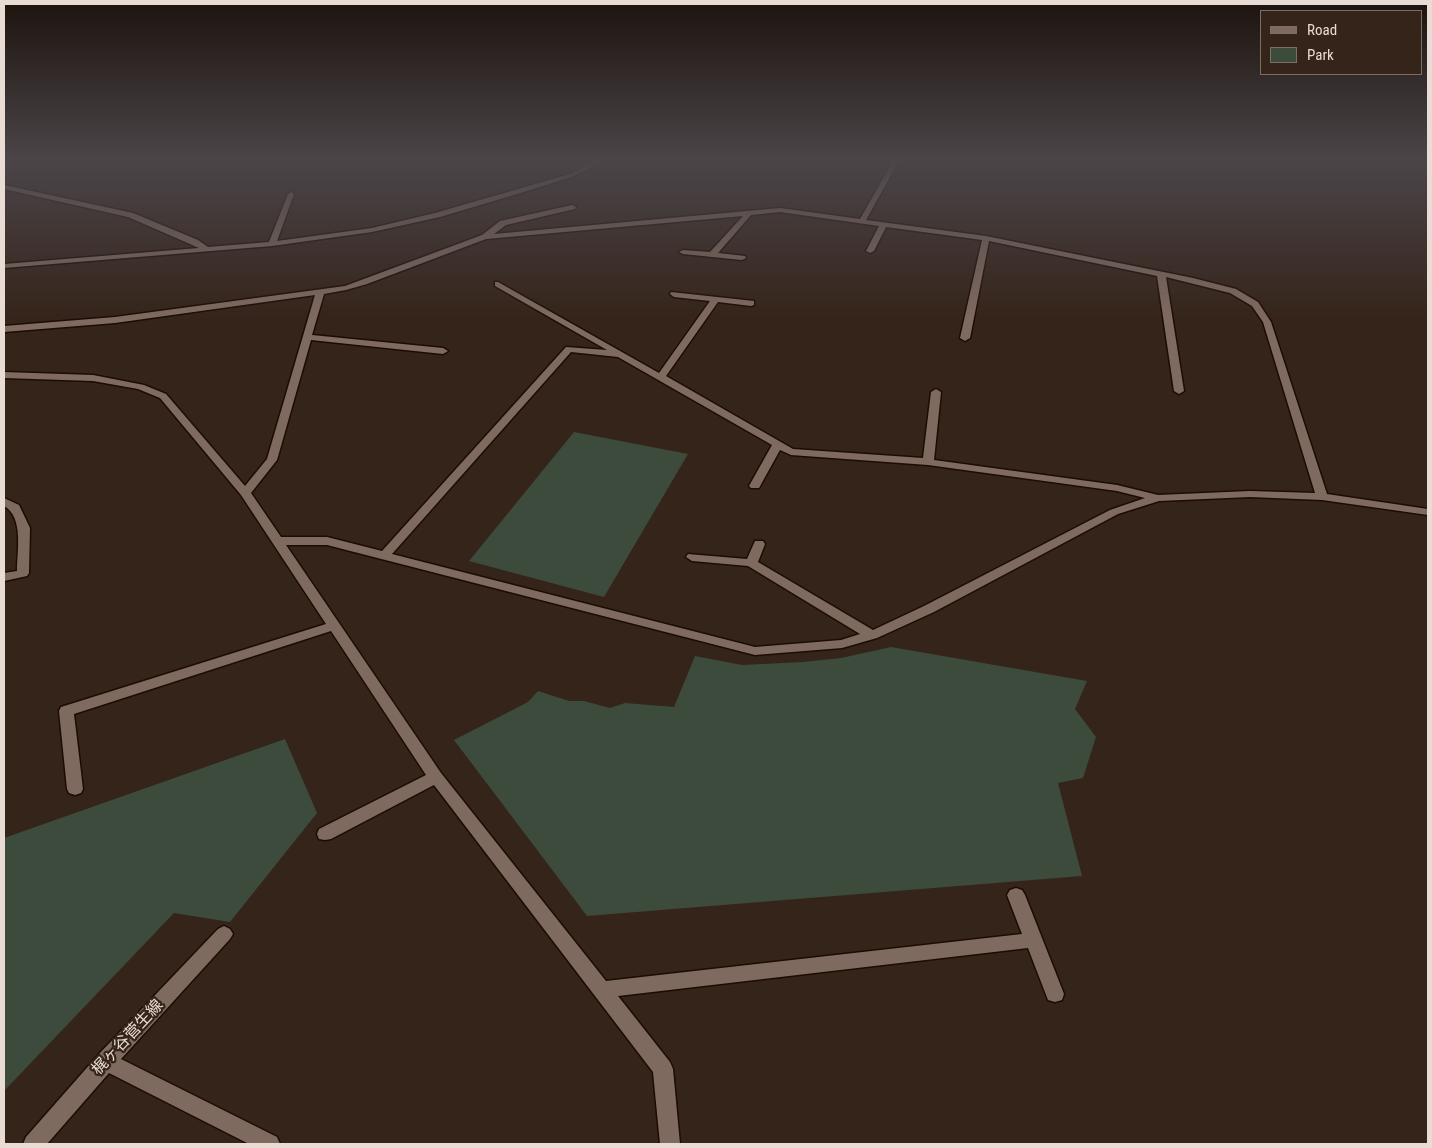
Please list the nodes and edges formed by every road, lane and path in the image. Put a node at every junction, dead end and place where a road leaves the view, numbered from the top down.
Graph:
1 (748, 214) edge
2 (128, 215) edge
3 (283, 215) edge
4 (439, 215) edge
5 (539, 215) edge
6 (741, 215) edge
7 (814, 215) edge
8 (866, 215) edge
9 (862, 221) junction
10 (884, 224) junction
11 (485, 237) junction
12 (986, 238) junction
13 (272, 244) junction
14 (206, 249) junction
15 (870, 251) dead end
16 (684, 252) dead end
17 (712, 255) junction
18 (742, 258) dead end
19 (4, 266) edge
20 (1161, 274) junction
21 (498, 284) dead end
22 (320, 292) junction
23 (674, 294) dead end
24 (716, 299) junction
25 (751, 303) dead end
26 (4, 329) edge
27 (307, 337) junction
28 (965, 338) dead end
29 (443, 351) dead end
30 (622, 355) junction
31 (4, 375) edge
32 (661, 377) junction
33 (1179, 391) dead end
34 (936, 392) dead end
35 (777, 445) junction
36 (928, 462) junction
37 (755, 486) dead end
38 (245, 493) junction
39 (1322, 497) junction
40 (1158, 498) junction
41 (4, 501) edge
42 (1428, 512) edge
43 (277, 541) junction
44 (759, 544) dead end
45 (384, 556) junction
46 (692, 557) dead end
47 (751, 563) junction
48 (4, 577) edge
49 (333, 626) junction
50 (872, 635) junction
51 (436, 778) junction
52 (75, 789) dead end
53 (325, 834) dead end
54 (1016, 896) dead end
55 (224, 934) dead end
56 (1034, 940) junction
57 (600, 990) junction
58 (1055, 994) dead end
59 (106, 1061) junction
60 (33, 1144) edge
61 (270, 1144) edge
62 (670, 1144) edge

1 - 17 street
2 - 14 street
3 - 13 street
4 - 13 street
5 - 11 street
6 - 11 street
7 - 9 street
8 - 9 street
9 - 10 street
10 - 12 street
10 - 15 street
11 - 22 street
12 - 20 street
12 - 28 street
13 - 14 street
14 - 19 street
16 - 17 street
17 - 18 street
20 - 33 street
20 - 39 street
21 - 30 street
22 - 26 street
22 - 27 street
23 - 24 street
24 - 25 street
24 - 32 street
27 - 29 street
27 - 38 street
30 - 32 street
30 - 45 street
31 - 38 street
32 - 35 street
34 - 36 street
35 - 36 street
35 - 37 street
36 - 40 street
38 - 43 street
39 - 40 street
39 - 42 street
40 - 50 street
41 - 48 street
43 - 45 street
43 - 49 street
44 - 47 street
45 - 50 street
46 - 47 street
47 - 50 street
49 - 51 street
49 - 52 street
51 - 53 street
51 - 57 street
54 - 56 street
55 - 59 street, 梶ヶ谷菅生線
56 - 57 street
56 - 58 street
57 - 62 street
59 - 60 street, 梶ヶ谷菅生線
59 - 61 street

